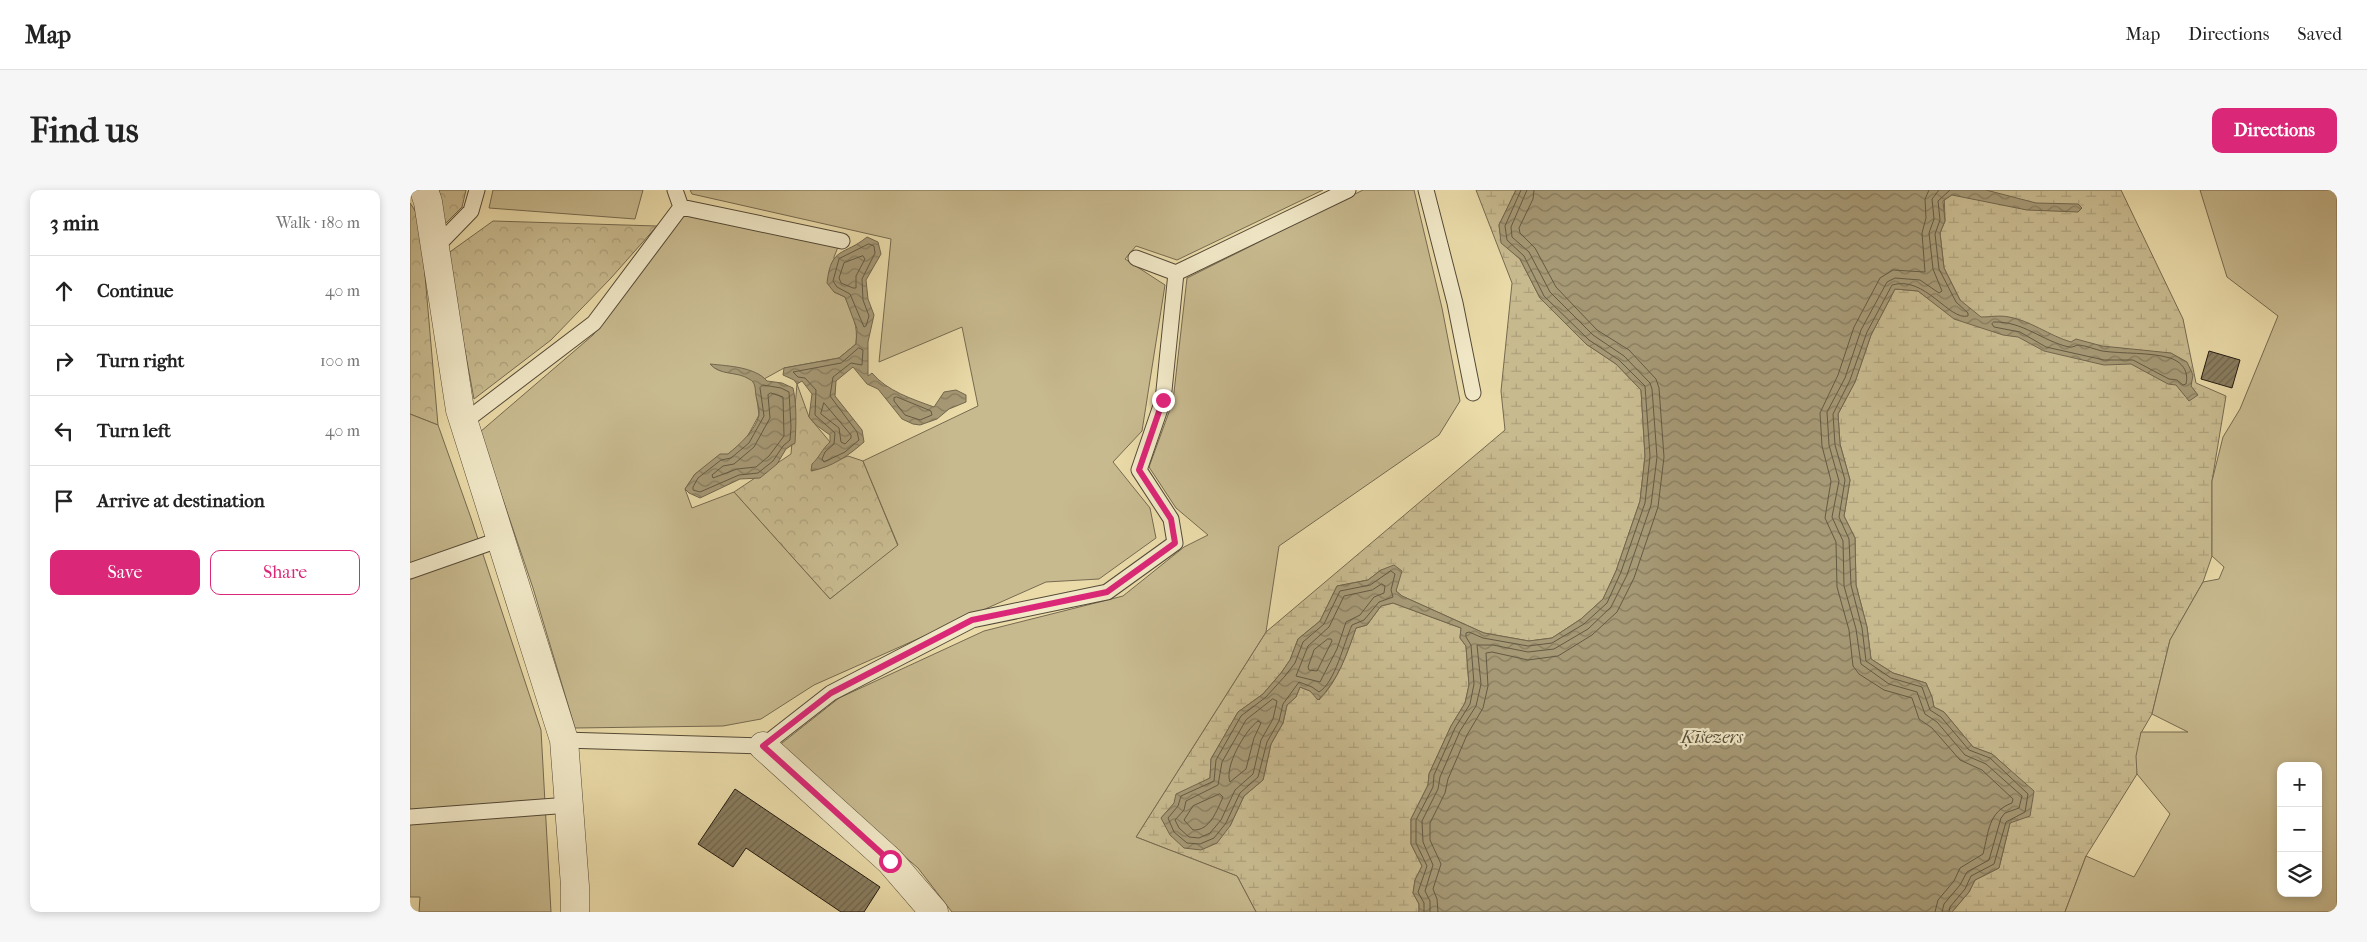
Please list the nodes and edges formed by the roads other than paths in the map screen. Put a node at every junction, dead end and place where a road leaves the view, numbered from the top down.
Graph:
1 (424, 190) edge
2 (477, 190) edge
3 (675, 190) edge
4 (1348, 190) edge
5 (1426, 190) edge
6 (681, 207) junction
7 (842, 241) dead end
8 (435, 248) junction
9 (1136, 258) dead end
10 (1176, 273) junction
11 (1473, 393) dead end
12 (464, 422) junction
13 (501, 539) junction
14 (410, 571) edge
15 (564, 740) junction
16 (763, 746) junction
17 (569, 805) junction
18 (410, 817) edge
19 (575, 912) edge
20 (934, 912) edge

1 - 8 street
2 - 8 lane
3 - 6 lane
4 - 10 lane
5 - 11 lane
6 - 7 lane
6 - 12 lane
8 - 12 street
9 - 10 lane
10 - 16 lane
12 - 13 street
13 - 14 lane
13 - 15 street
15 - 16 lane
15 - 17 street
16 - 20 street
17 - 18 lane
17 - 19 street

